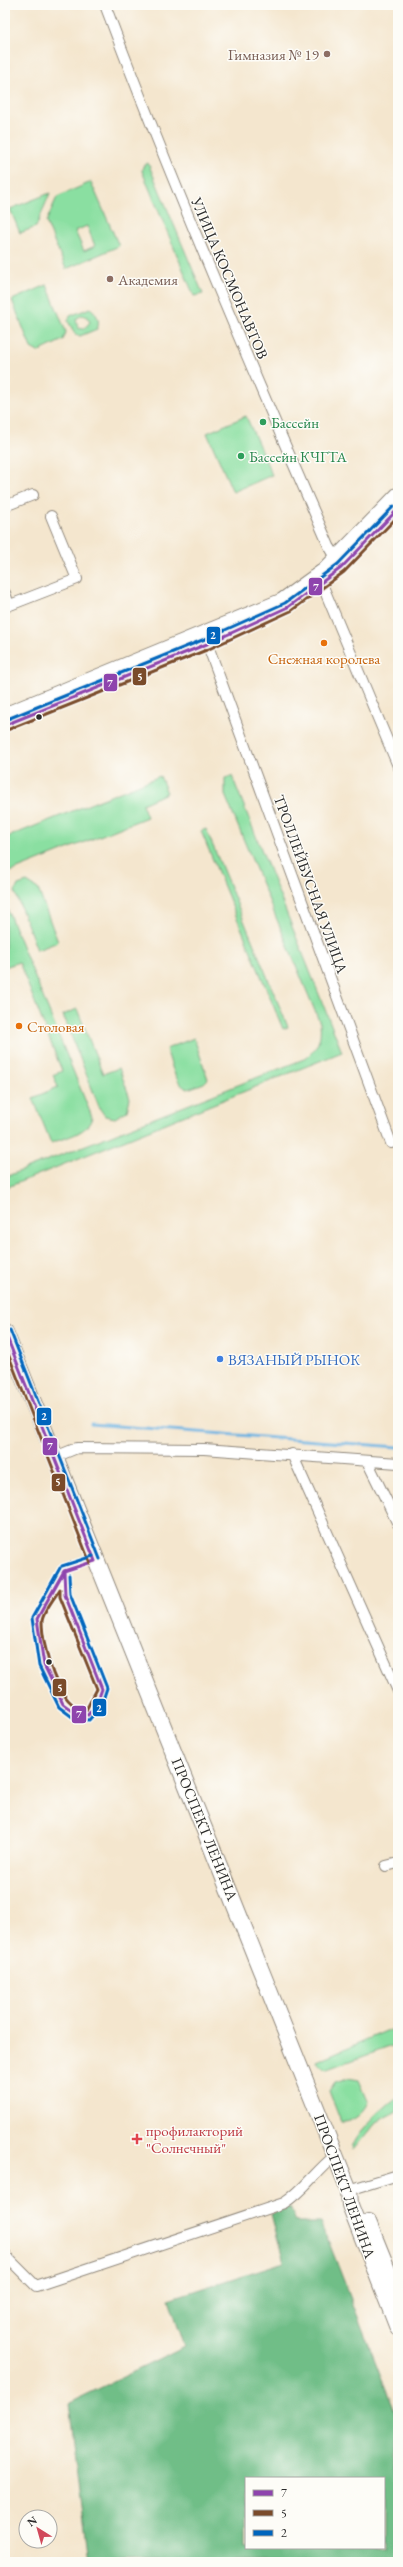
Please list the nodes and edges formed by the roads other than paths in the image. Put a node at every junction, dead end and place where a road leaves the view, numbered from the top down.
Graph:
1 (105, 5) edge
2 (33, 495) dead end
3 (398, 495) edge
4 (5, 506) edge
5 (398, 509) edge
6 (51, 516) dead end
7 (337, 559) junction
8 (322, 584) junction
9 (5, 593) edge
10 (7, 606) edge
11 (205, 639) junction
12 (5, 715) edge
13 (5, 725) edge
14 (398, 766) edge
15 (391, 1143) dead end
16 (5, 1332) edge
17 (292, 1454) junction
18 (55, 1456) junction
19 (367, 1461) junction
20 (398, 1463) edge
21 (398, 1524) edge
22 (398, 1691) edge
23 (398, 1863) edge
24 (386, 1866) dead end
25 (335, 2156) junction
26 (398, 2175) edge
27 (349, 2190) junction
28 (5, 2255) edge
29 (398, 2296) edge
30 (398, 2328) edge

1 - 7 street, УЛИЦА КОСМОНАВТОВ
2 - 4 street
3 - 7 main road
5 - 8 main road
6 - 10 street
7 - 11 main road
8 - 11 main road
8 - 14 street
9 - 10 street
11 - 12 main road
11 - 13 main road
11 - 15 street, ТРОЛЛЕЙБУСНАЯ УЛИЦА
16 - 18 main road, ПРОСПЕКТ ЛЕНИНА
17 - 18 street
17 - 19 street
17 - 22 street
18 - 25 main road, ПРОСПЕКТ ЛЕНИНА
19 - 20 street
19 - 21 street
23 - 24 street
25 - 27 main road, ПРОСПЕКТ ЛЕНИНА
25 - 28 street
26 - 27 street
27 - 29 main road
27 - 30 main road, ПРОСПЕКТ ЛЕНИНА

